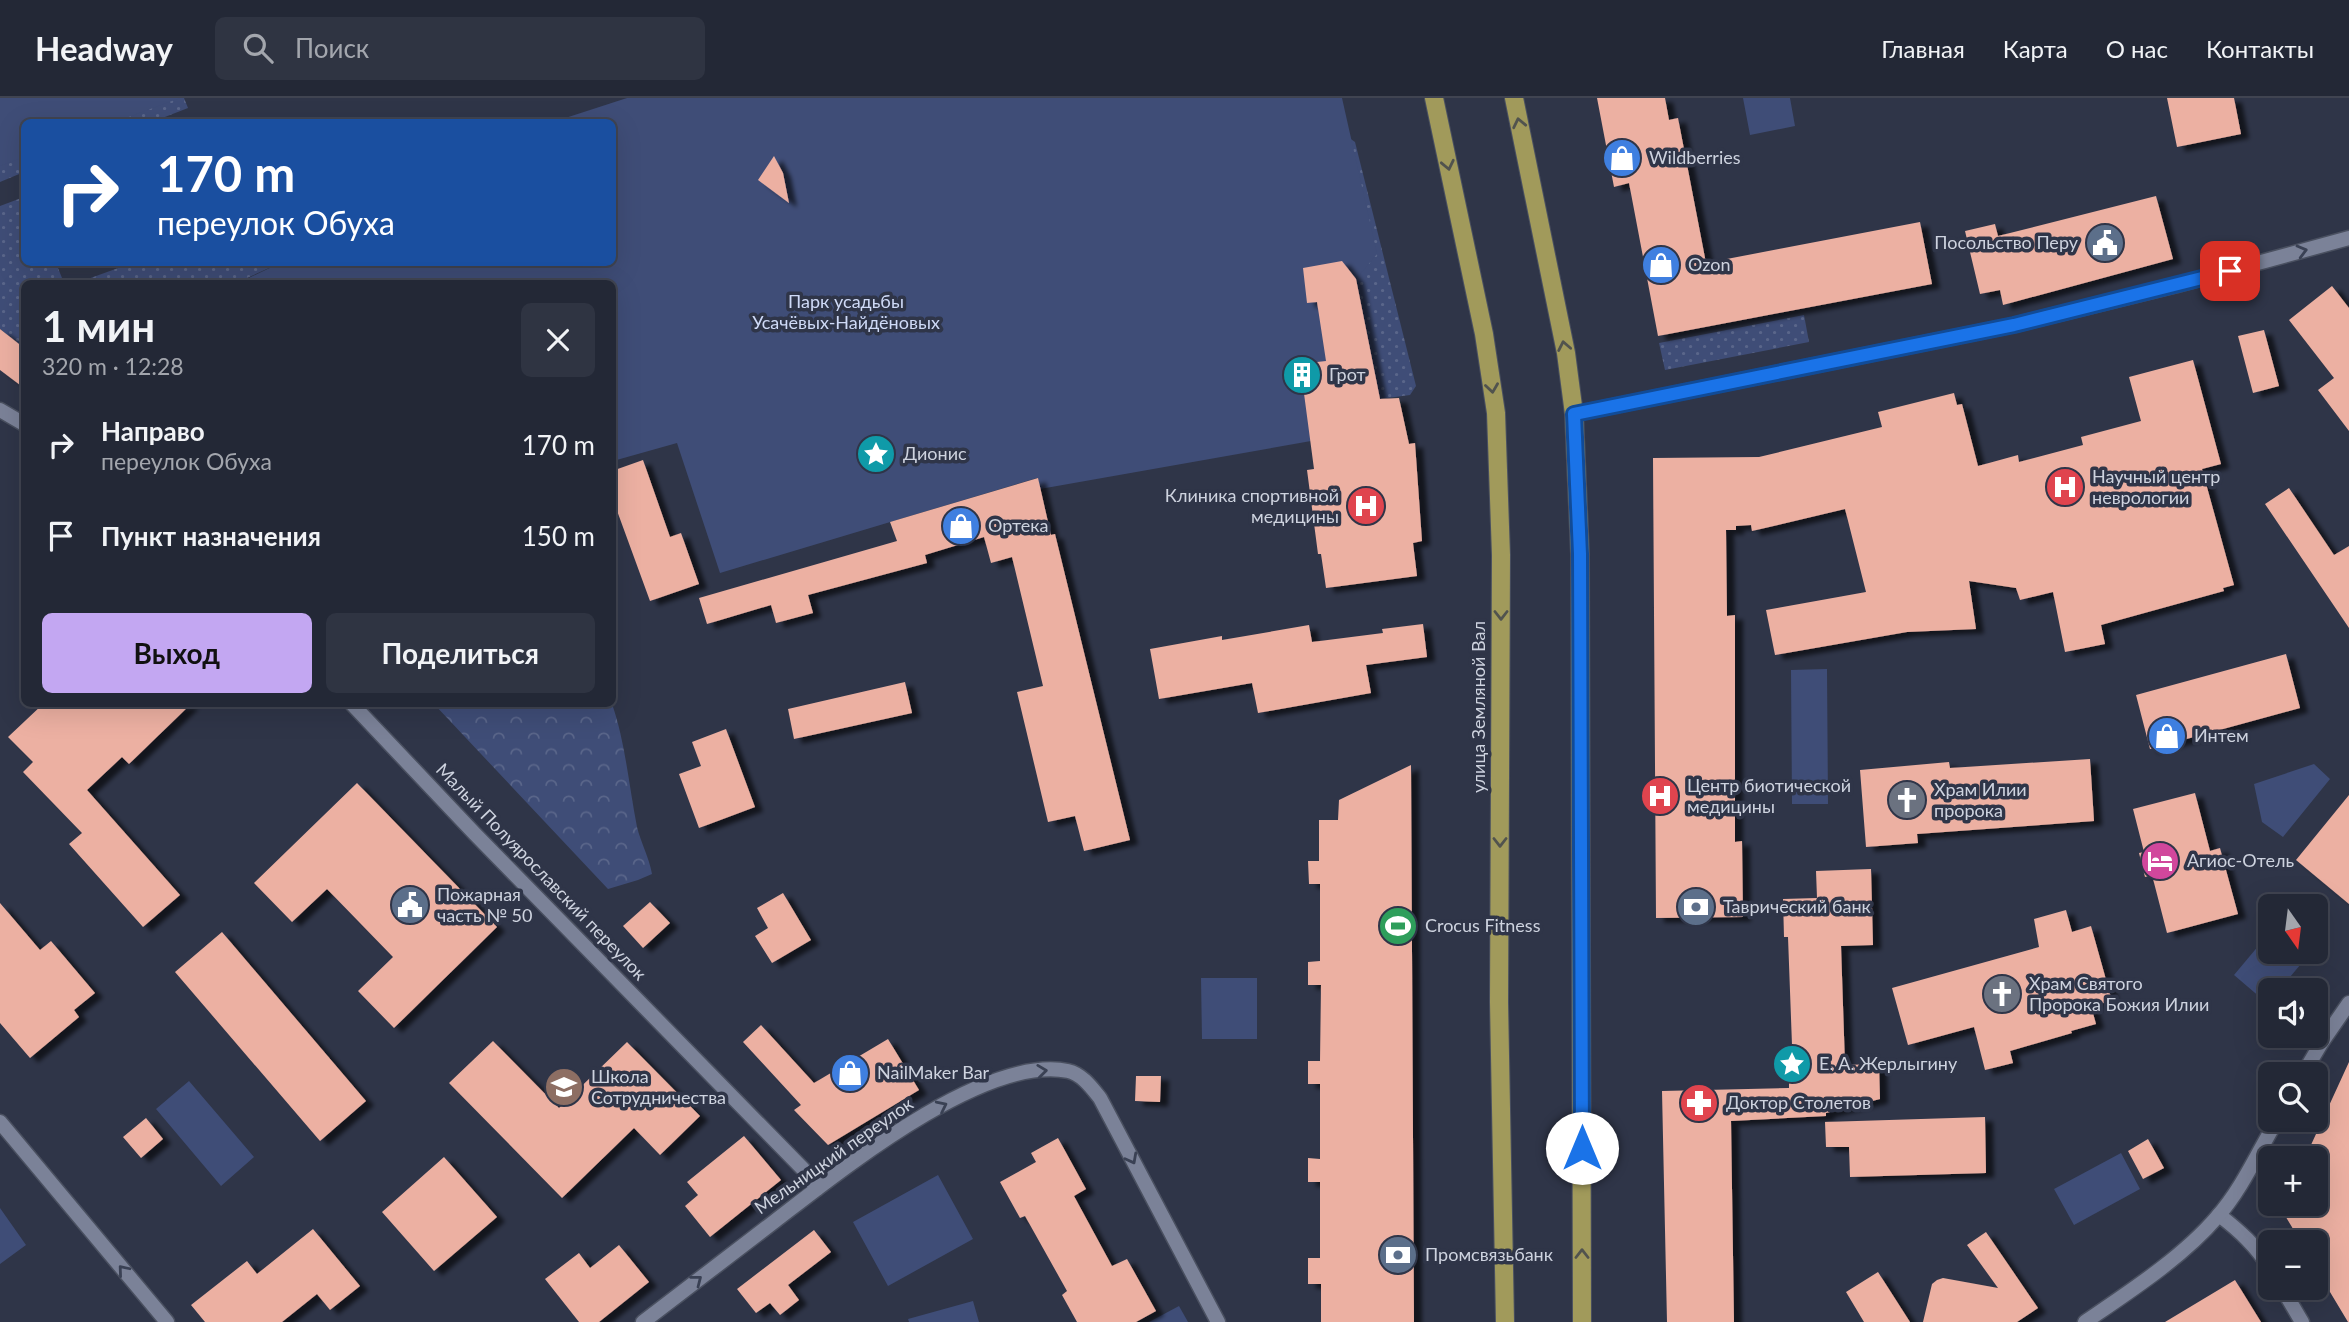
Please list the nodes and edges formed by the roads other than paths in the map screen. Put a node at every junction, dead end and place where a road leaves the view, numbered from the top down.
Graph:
1 (1434, 98) edge
2 (1514, 98) edge
3 (2349, 238) edge
4 (0, 411) edge
5 (1574, 414) junction
6 (21, 422) edge
7 (355, 707) edge
8 (2349, 1003) edge
9 (2310, 1062) edge
10 (0, 1122) edge
11 (2270, 1132) edge
12 (817, 1189) junction
13 (2219, 1215) junction
14 (2258, 1250) edge
15 (2289, 1300) edge
16 (167, 1322) edge
17 (643, 1322) edge
18 (1218, 1322) edge
19 (1505, 1322) edge
20 (1582, 1322) edge
21 (2085, 1322) edge
22 (2302, 1322) edge

1 -> 19 main road, улица Земляной Вал
5 -> 2 main road
5 -> 3 street
4 - 6 street
20 -> 5 main road
7 - 12 street, Малый Полуярославский переулок
8 - 9 street
16 -> 10 street
11 - 13 street
17 -> 12 street, Мельницкий переулок
12 -> 18 street, Мельницкий переулок
13 - 14 street
13 - 21 street
15 - 22 street

